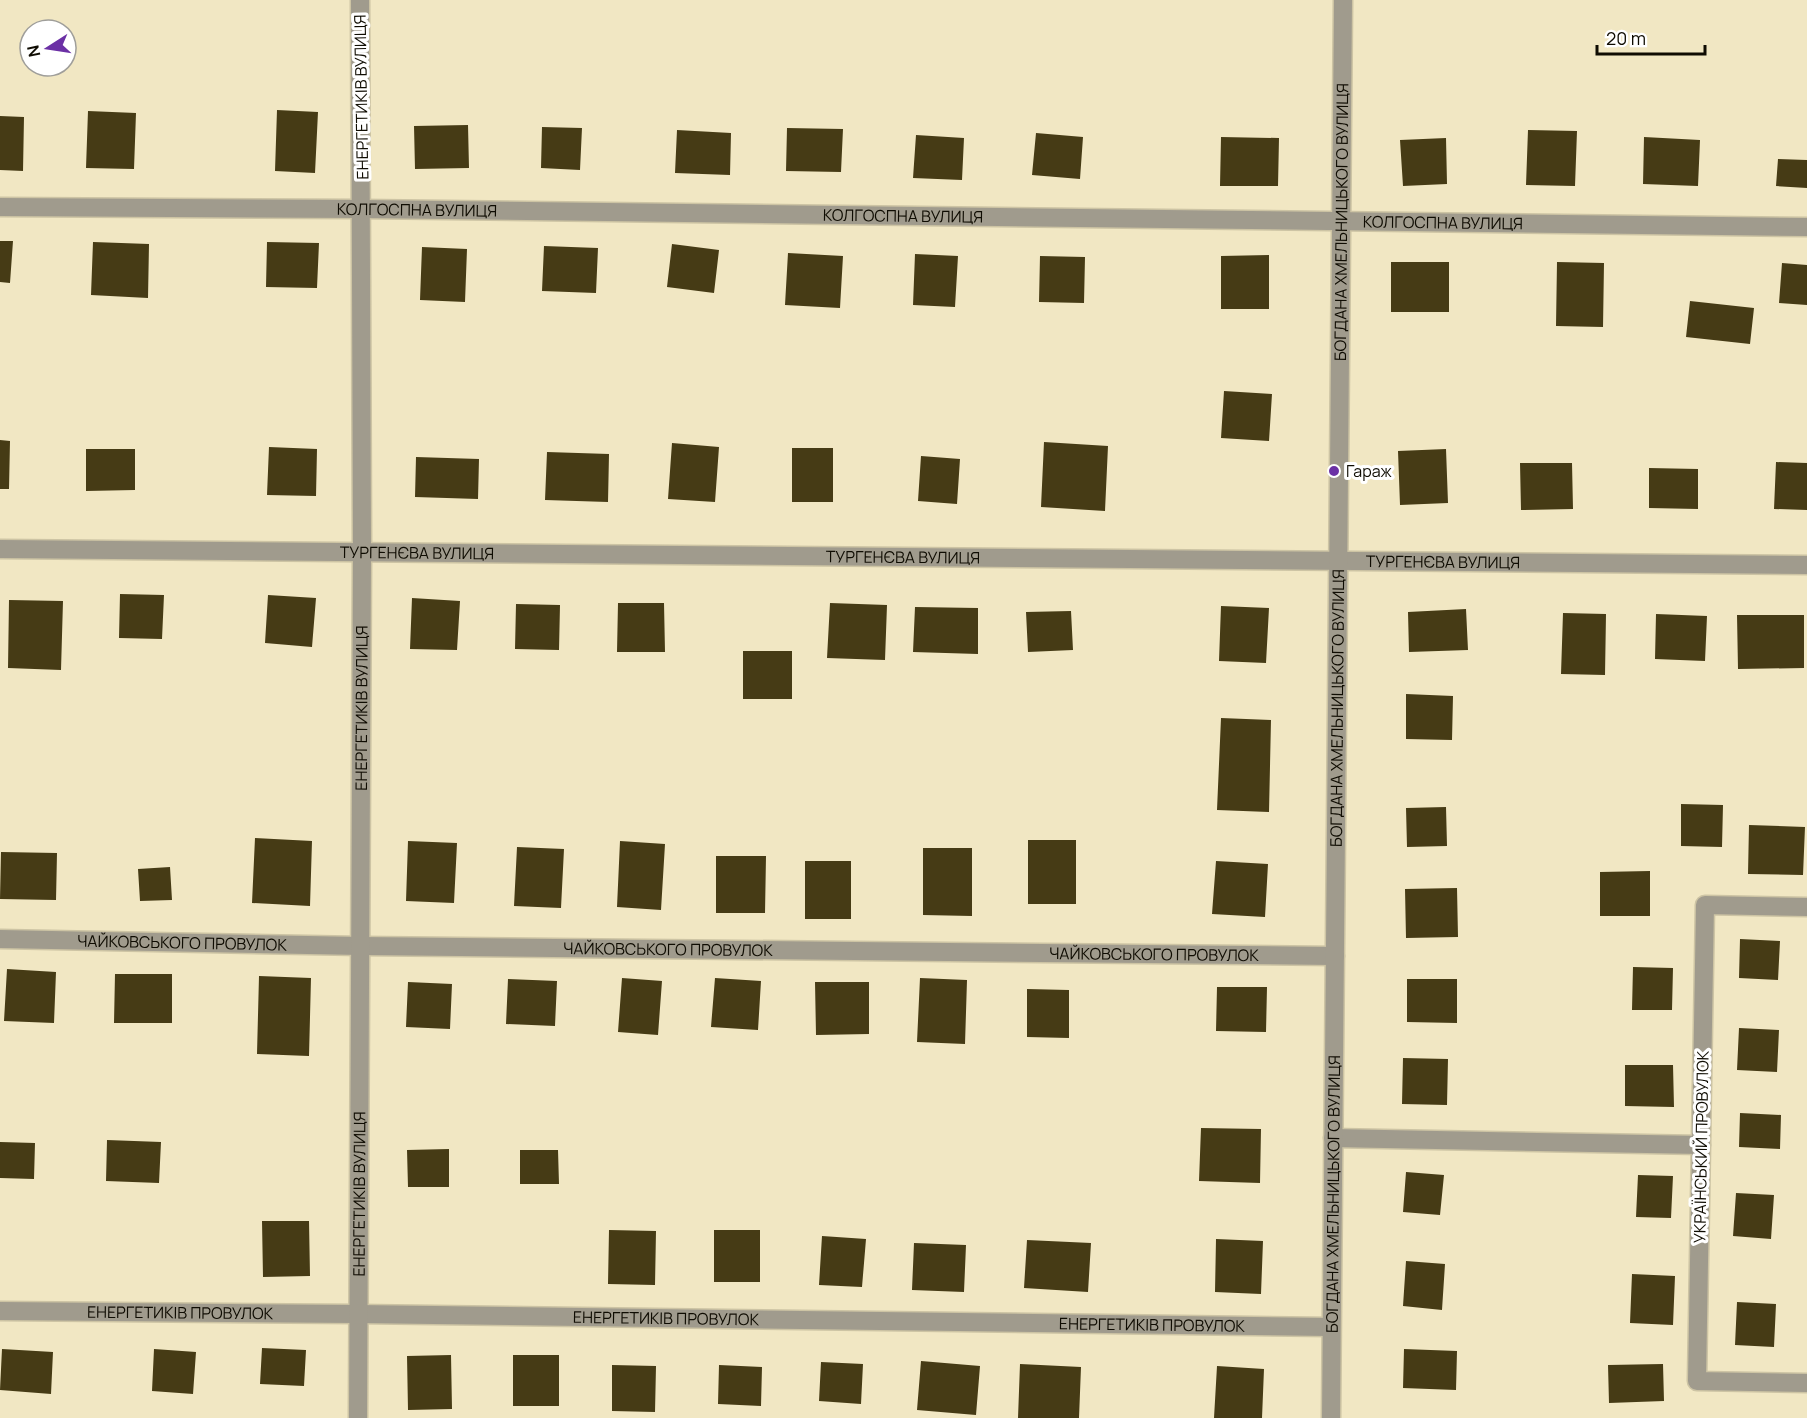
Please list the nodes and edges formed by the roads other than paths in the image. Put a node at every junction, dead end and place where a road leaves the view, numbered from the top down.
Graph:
1 (360, 0) edge
2 (1343, 0) edge
3 (0, 207) edge
4 (362, 209) junction
5 (1341, 221) junction
6 (1807, 226) edge
7 (0, 549) edge
8 (363, 552) junction
9 (1338, 561) junction
10 (1807, 565) edge
11 (1807, 907) edge
12 (0, 939) edge
13 (361, 946) junction
14 (1335, 956) junction
15 (1333, 1138) junction
16 (1701, 1144) junction
17 (0, 1311) edge
18 (358, 1314) junction
19 (1331, 1327) junction
20 (1807, 1383) edge
21 (358, 1418) edge
22 (1331, 1418) edge

1 - 4 street, ЕНЕРГЕТИКІВ ВУЛИЦЯ
2 - 5 street, БОГДАНА ХМЕЛЬНИЦЬКОГО ВУЛИЦЯ
3 - 4 street, КОЛГОСПНА ВУЛИЦЯ
4 - 5 street, КОЛГОСПНА ВУЛИЦЯ
4 - 8 street, ЕНЕРГЕТИКІВ ВУЛИЦЯ
5 - 6 street, КОЛГОСПНА ВУЛИЦЯ
5 - 9 street, БОГДАНА ХМЕЛЬНИЦЬКОГО ВУЛИЦЯ
7 - 8 street, ТУРГЕНЄВА ВУЛИЦЯ
8 - 9 street, ТУРГЕНЄВА ВУЛИЦЯ
8 - 13 street, ЕНЕРГЕТИКІВ ВУЛИЦЯ
9 - 10 street, ТУРГЕНЄВА ВУЛИЦЯ
9 - 14 street, БОГДАНА ХМЕЛЬНИЦЬКОГО ВУЛИЦЯ
11 - 16 street, УКРАЇНСЬКИЙ ПРОВУЛОК
12 - 13 street, ЧАЙКОВСЬКОГО ПРОВУЛОК
13 - 14 street, ЧАЙКОВСЬКОГО ПРОВУЛОК
13 - 18 street, ЕНЕРГЕТИКІВ ВУЛИЦЯ
14 - 15 street, БОГДАНА ХМЕЛЬНИЦЬКОГО ВУЛИЦЯ
15 - 16 street
15 - 19 street, БОГДАНА ХМЕЛЬНИЦЬКОГО ВУЛИЦЯ
16 - 20 street, УКРАЇНСЬКИЙ ПРОВУЛОК
17 - 18 street, ЕНЕРГЕТИКІВ ПРОВУЛОК
18 - 19 street, ЕНЕРГЕТИКІВ ПРОВУЛОК
18 - 21 street, ЕНЕРГЕТИКІВ ВУЛИЦЯ
19 - 22 street, БОГДАНА ХМЕЛЬНИЦЬКОГО ВУЛИЦЯ

